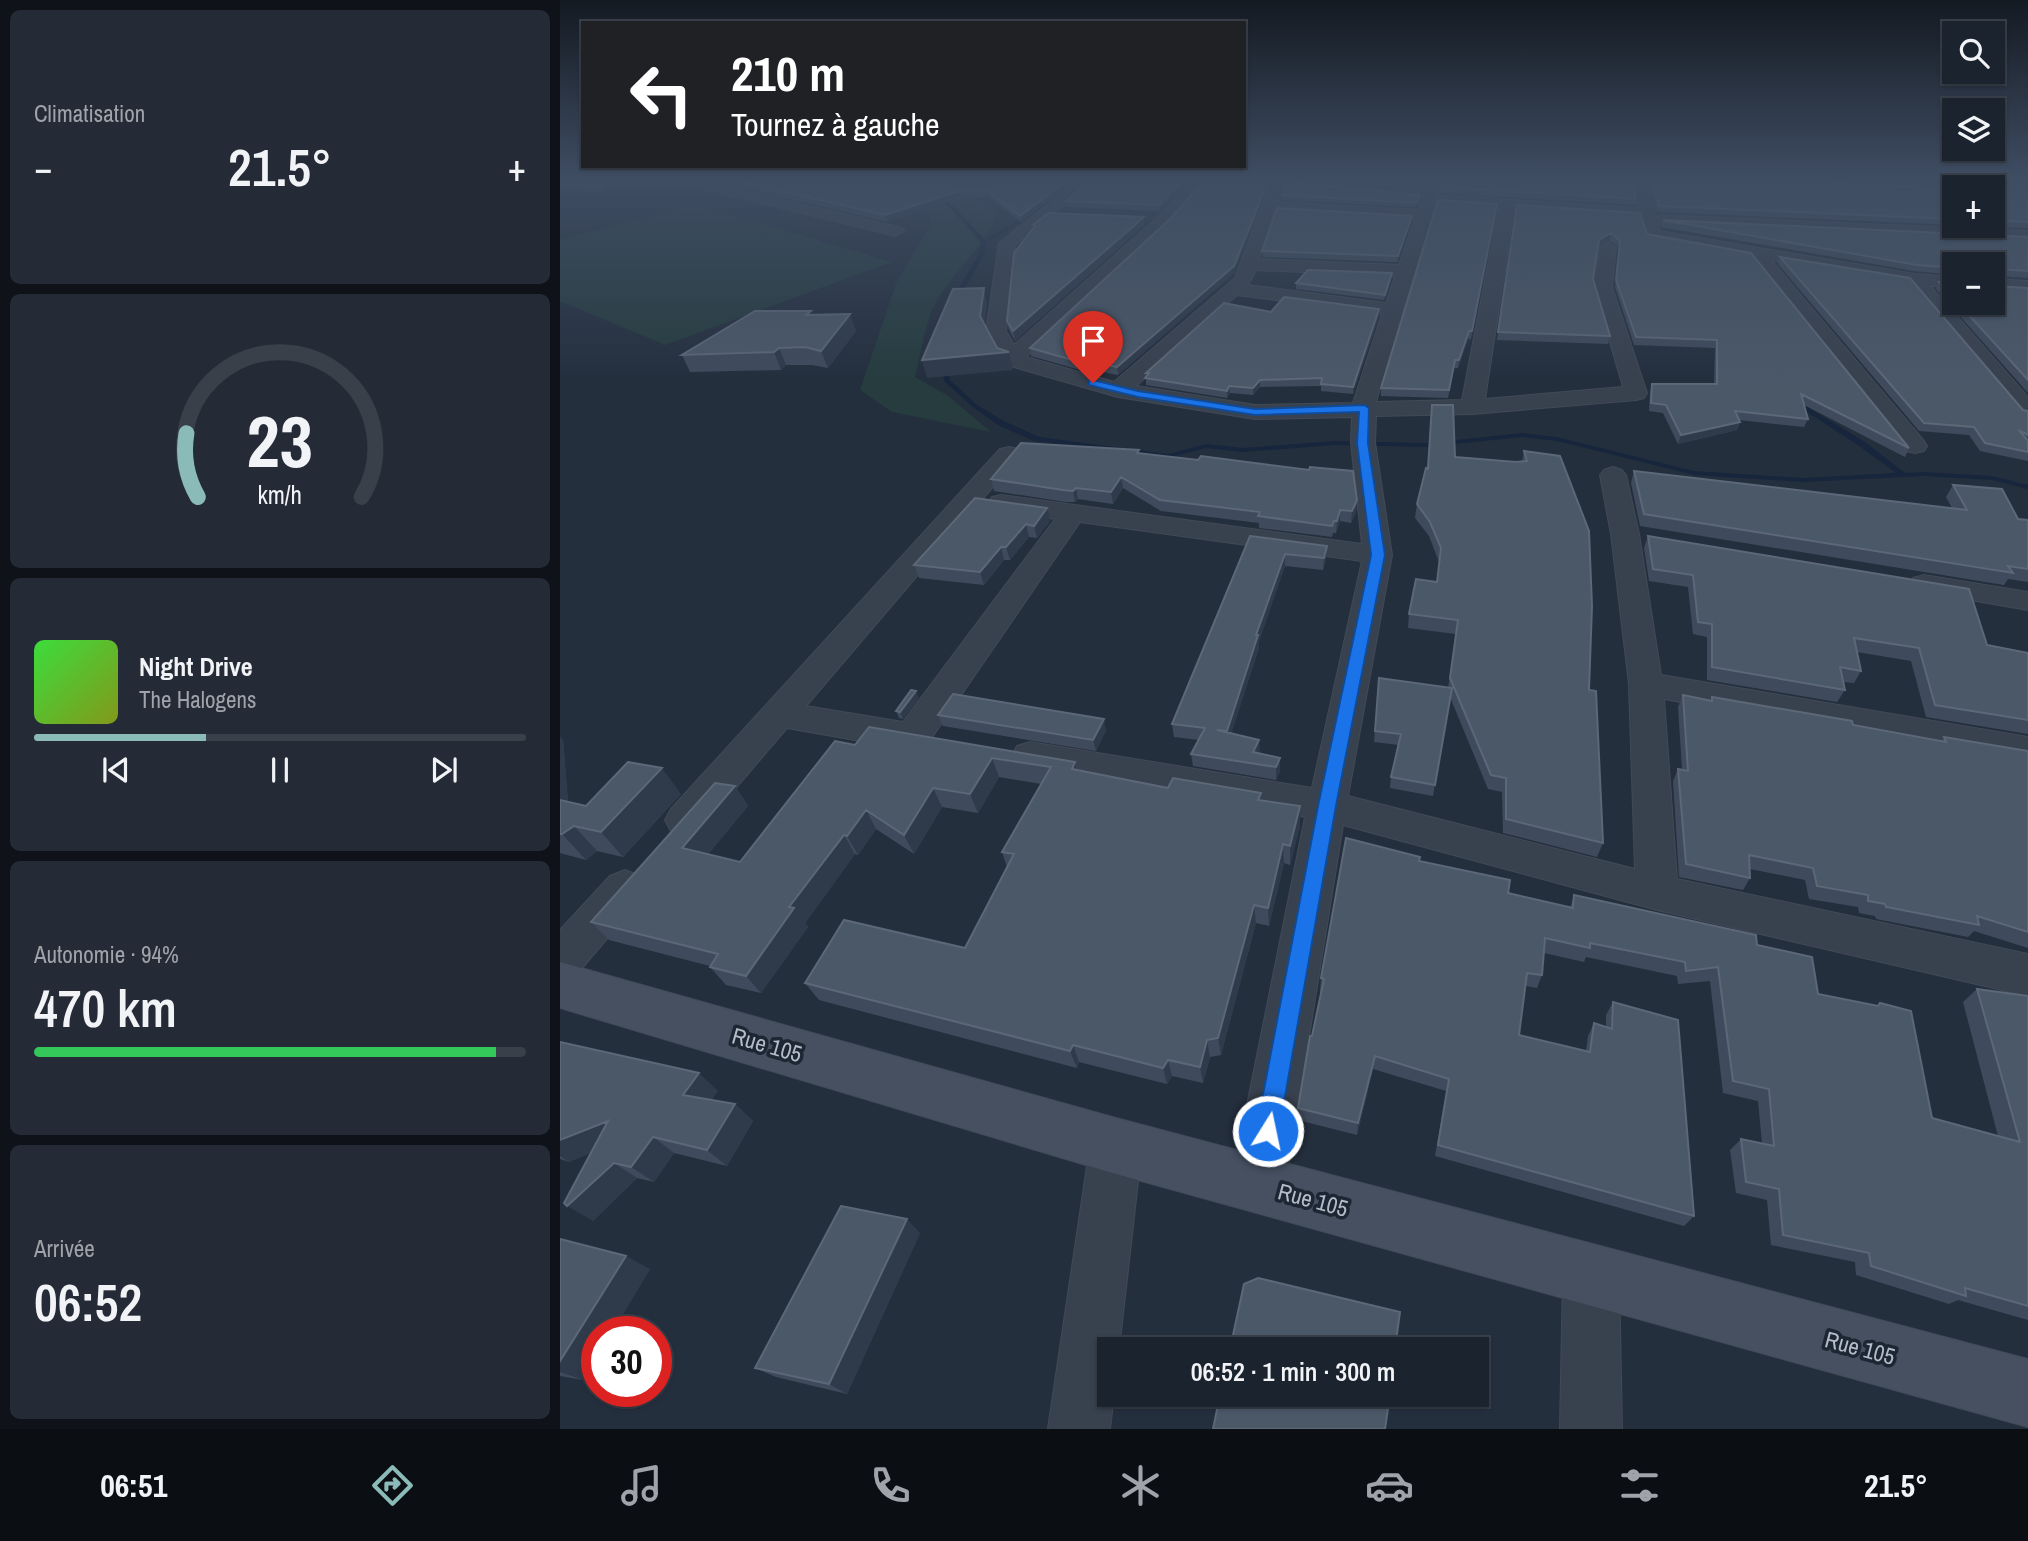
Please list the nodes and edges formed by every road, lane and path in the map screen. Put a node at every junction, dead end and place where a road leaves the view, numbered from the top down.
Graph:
1 (1007, 246) edge
2 (1136, 246) edge
3 (1255, 246) edge
4 (1414, 246) edge
5 (1500, 246) edge
6 (1713, 246) edge
7 (1867, 246) edge
8 (1608, 247) edge
9 (1755, 253) junction
10 (1248, 264) junction
11 (1852, 269) junction
12 (1405, 271) junction
13 (1914, 279) junction
14 (1942, 281) edge
15 (2005, 286) edge
16 (2028, 287) edge
17 (1233, 289) junction
18 (1393, 310) junction
19 (1011, 359) junction
20 (1118, 390) junction
21 (1472, 407) junction
22 (2028, 411) edge
23 (1363, 425) junction
24 (1916, 446) dead end
25 (1009, 454) edge
26 (1613, 475) dead end
27 (969, 499) junction
28 (1073, 513) junction
29 (1378, 555) junction
30 (1894, 579) edge
31 (2028, 601) edge
32 (1646, 684) junction
33 (779, 714) junction
34 (912, 737) junction
35 (952, 743) edge
36 (992, 750) edge
37 (2028, 750) edge
38 (1327, 806) junction
39 (1657, 892) junction
40 (560, 961) edge
41 (2028, 975) edge
42 (560, 985) edge
43 (1116, 1146) junction
44 (1258, 1185) junction
45 (1591, 1276) junction
46 (2028, 1393) edge
47 (1079, 1429) edge
48 (1591, 1429) edge

1 - 19 street
2 - 19 street
3 - 10 street
4 - 12 street
5 - 21 street
6 - 9 street
7 - 11 street
8 - 21 street
9 - 11 street
9 - 24 street
10 - 12 street
10 - 17 street
11 - 13 street
12 - 18 street
13 - 14 street
13 - 22 street
15 - 16 street
17 - 18 street
17 - 20 street
18 - 23 street
19 - 20 street
20 - 23 street
21 - 23 street
23 - 29 street
25 - 27 street
26 - 32 street
27 - 28 street
27 - 33 street
28 - 29 street
28 - 34 street
29 - 38 street
30 - 31 street
32 - 37 street
32 - 39 street
33 - 34 street
33 - 40 street
34 - 35 street
36 - 38 street
38 - 39 street
38 - 44 street
39 - 41 street
42 - 43 street, Rue 105
43 - 44 street, Rue 105
43 - 47 street
44 - 45 street, Rue 105
45 - 46 street, Rue 105
45 - 48 street

